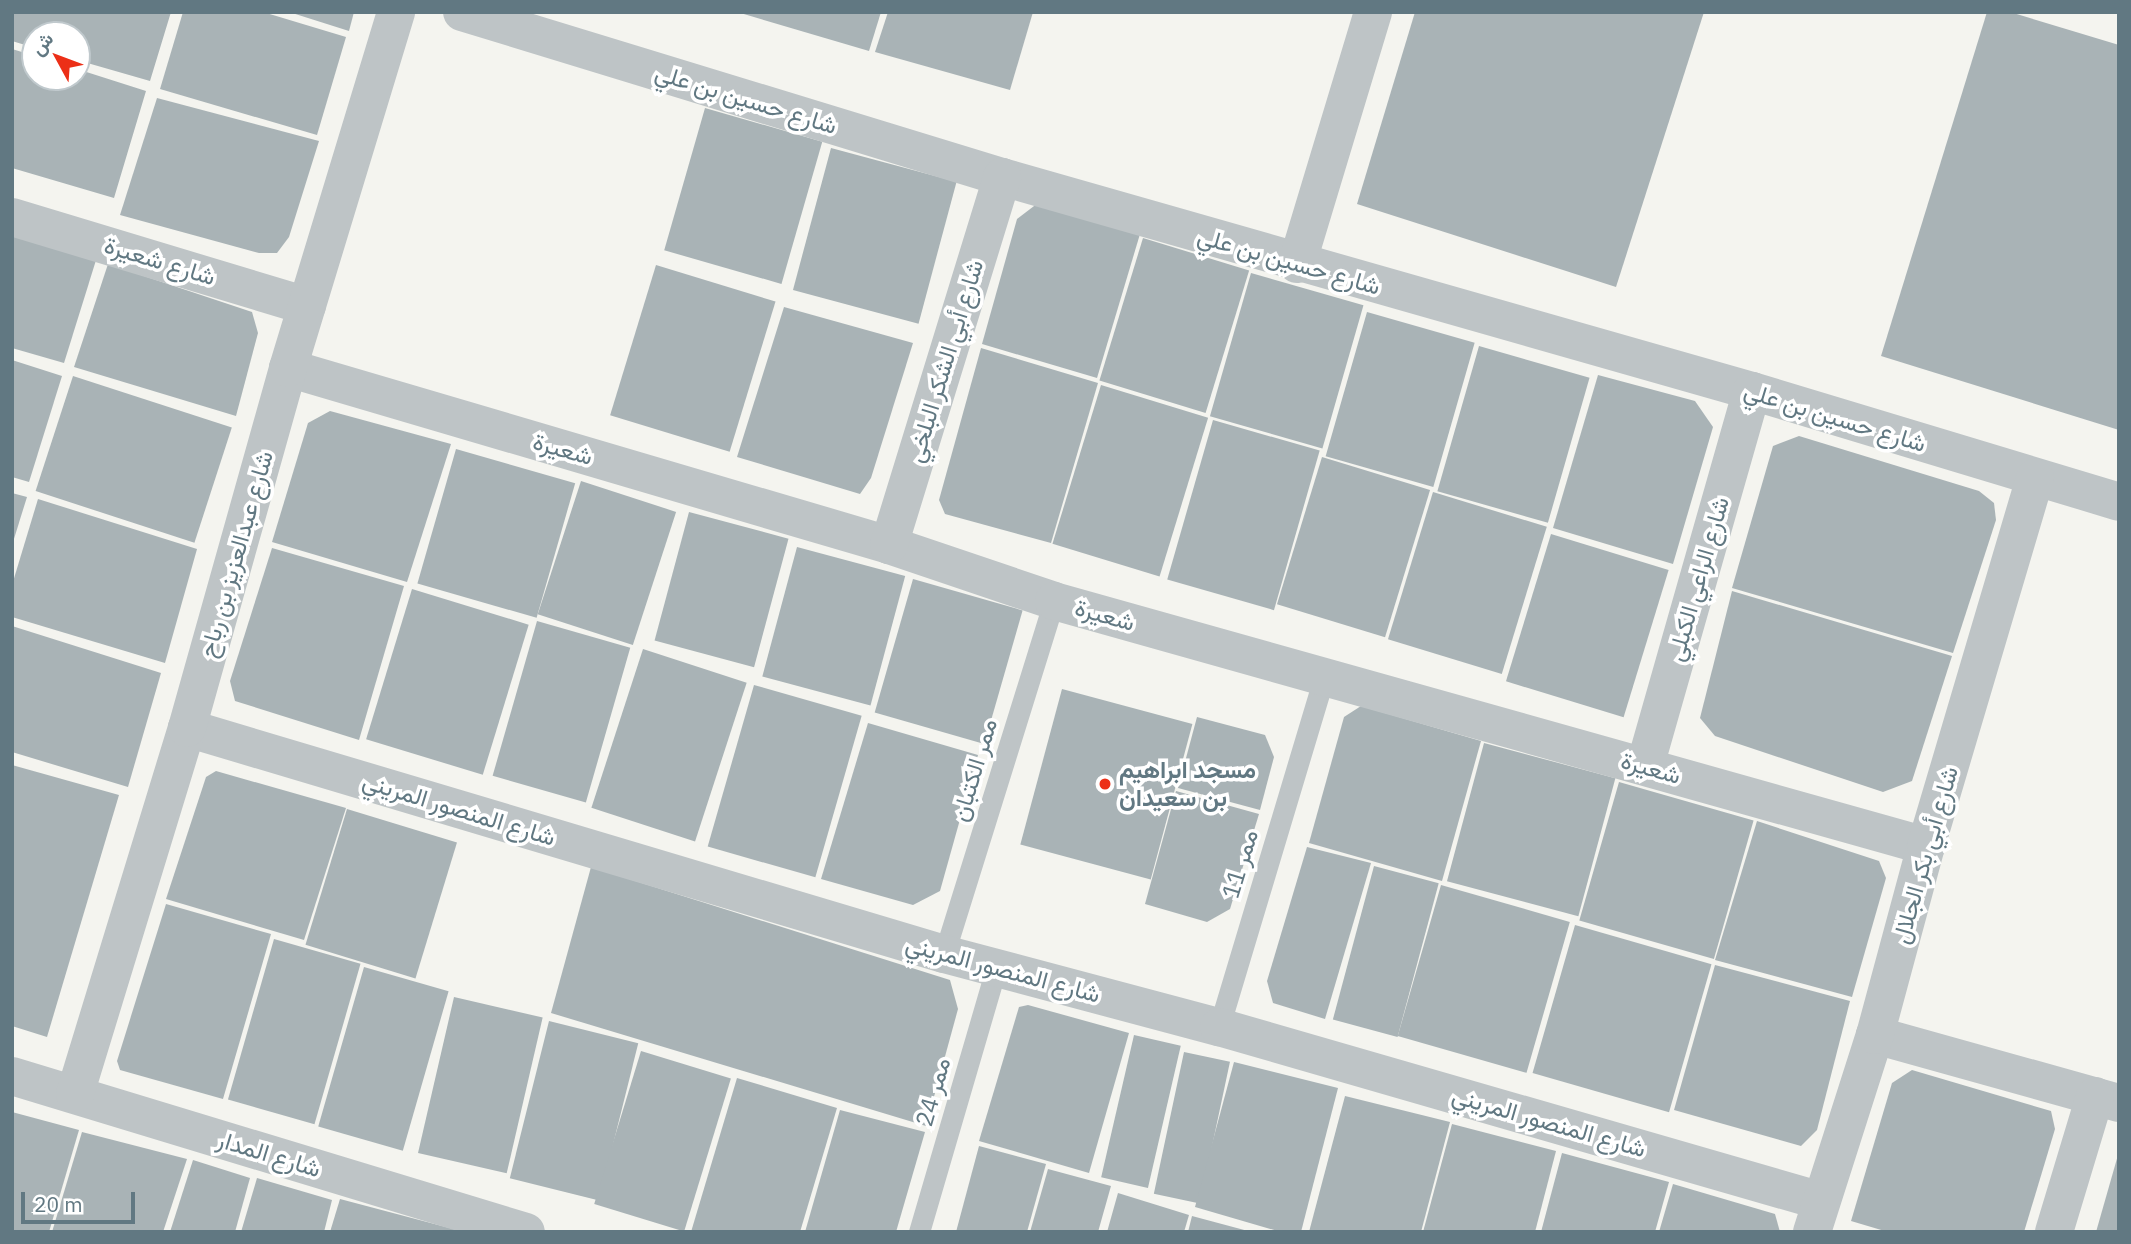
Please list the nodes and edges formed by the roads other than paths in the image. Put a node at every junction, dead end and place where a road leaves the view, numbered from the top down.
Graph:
1 (396, 12) edge
2 (462, 12) edge
3 (1373, 12) edge
4 (1002, 177) junction
5 (12, 217) edge
6 (1297, 264) junction
7 (307, 306) junction
8 (288, 368) junction
9 (1752, 391) junction
10 (2035, 478) junction
11 (2119, 502) edge
12 (889, 544) junction
13 (1054, 601) junction
14 (1324, 676) junction
15 (187, 728) junction
16 (1645, 766) junction
17 (1926, 846) junction
18 (944, 954) junction
19 (996, 968) junction
20 (1219, 1027) junction
21 (1874, 1035) junction
22 (12, 1076) edge
23 (75, 1094) junction
24 (2107, 1099) edge
25 (1817, 1216) edge
26 (526, 1232) edge
27 (919, 1232) edge
28 (2054, 1232) edge

1 - 7 street, شارع عبدالعزيز بن رباح
2 - 4 street, شارع حسين بن علي
3 - 6 street
4 - 6 street, شارع حسين بن علي
4 - 12 street, شارع أبي الشكر البلخي
5 - 7 street, شارع شعيرة
6 - 9 street, شارع حسين بن علي
7 - 8 street, شارع عبدالعزيز بن رباح
8 - 12 street, شعيرة
8 - 15 street, شارع عبدالعزيز بن رباح
9 - 10 street, شارع حسين بن علي
9 - 16 street, شارع الراعي الكبلي
10 - 11 street, شارع حسين بن علي
10 - 17 street, شارع أبي بكر الجلال
12 - 13 street, شعيرة
13 - 14 street, شعيرة
13 - 18 lane, ممر الكتبان
14 - 16 street, شعيرة
14 - 20 lane, ممر 11
15 - 18 street, شارع المنصور المريني
15 - 23 street, شارع عبدالعزيز بن رباح
16 - 17 street, شعيرة
17 - 21 street, شارع أبي بكر الجلال
18 - 19 street, شارع المنصور المريني
19 - 20 street, شارع المنصور المريني
19 - 27 lane, ممر 24
20 - 25 street, شارع المنصور المريني
21 - 24 street
21 - 25 street, شارع أبي بكر الجلال
22 - 23 street, شارع المدار
23 - 26 street, شارع المدار
24 - 28 street

